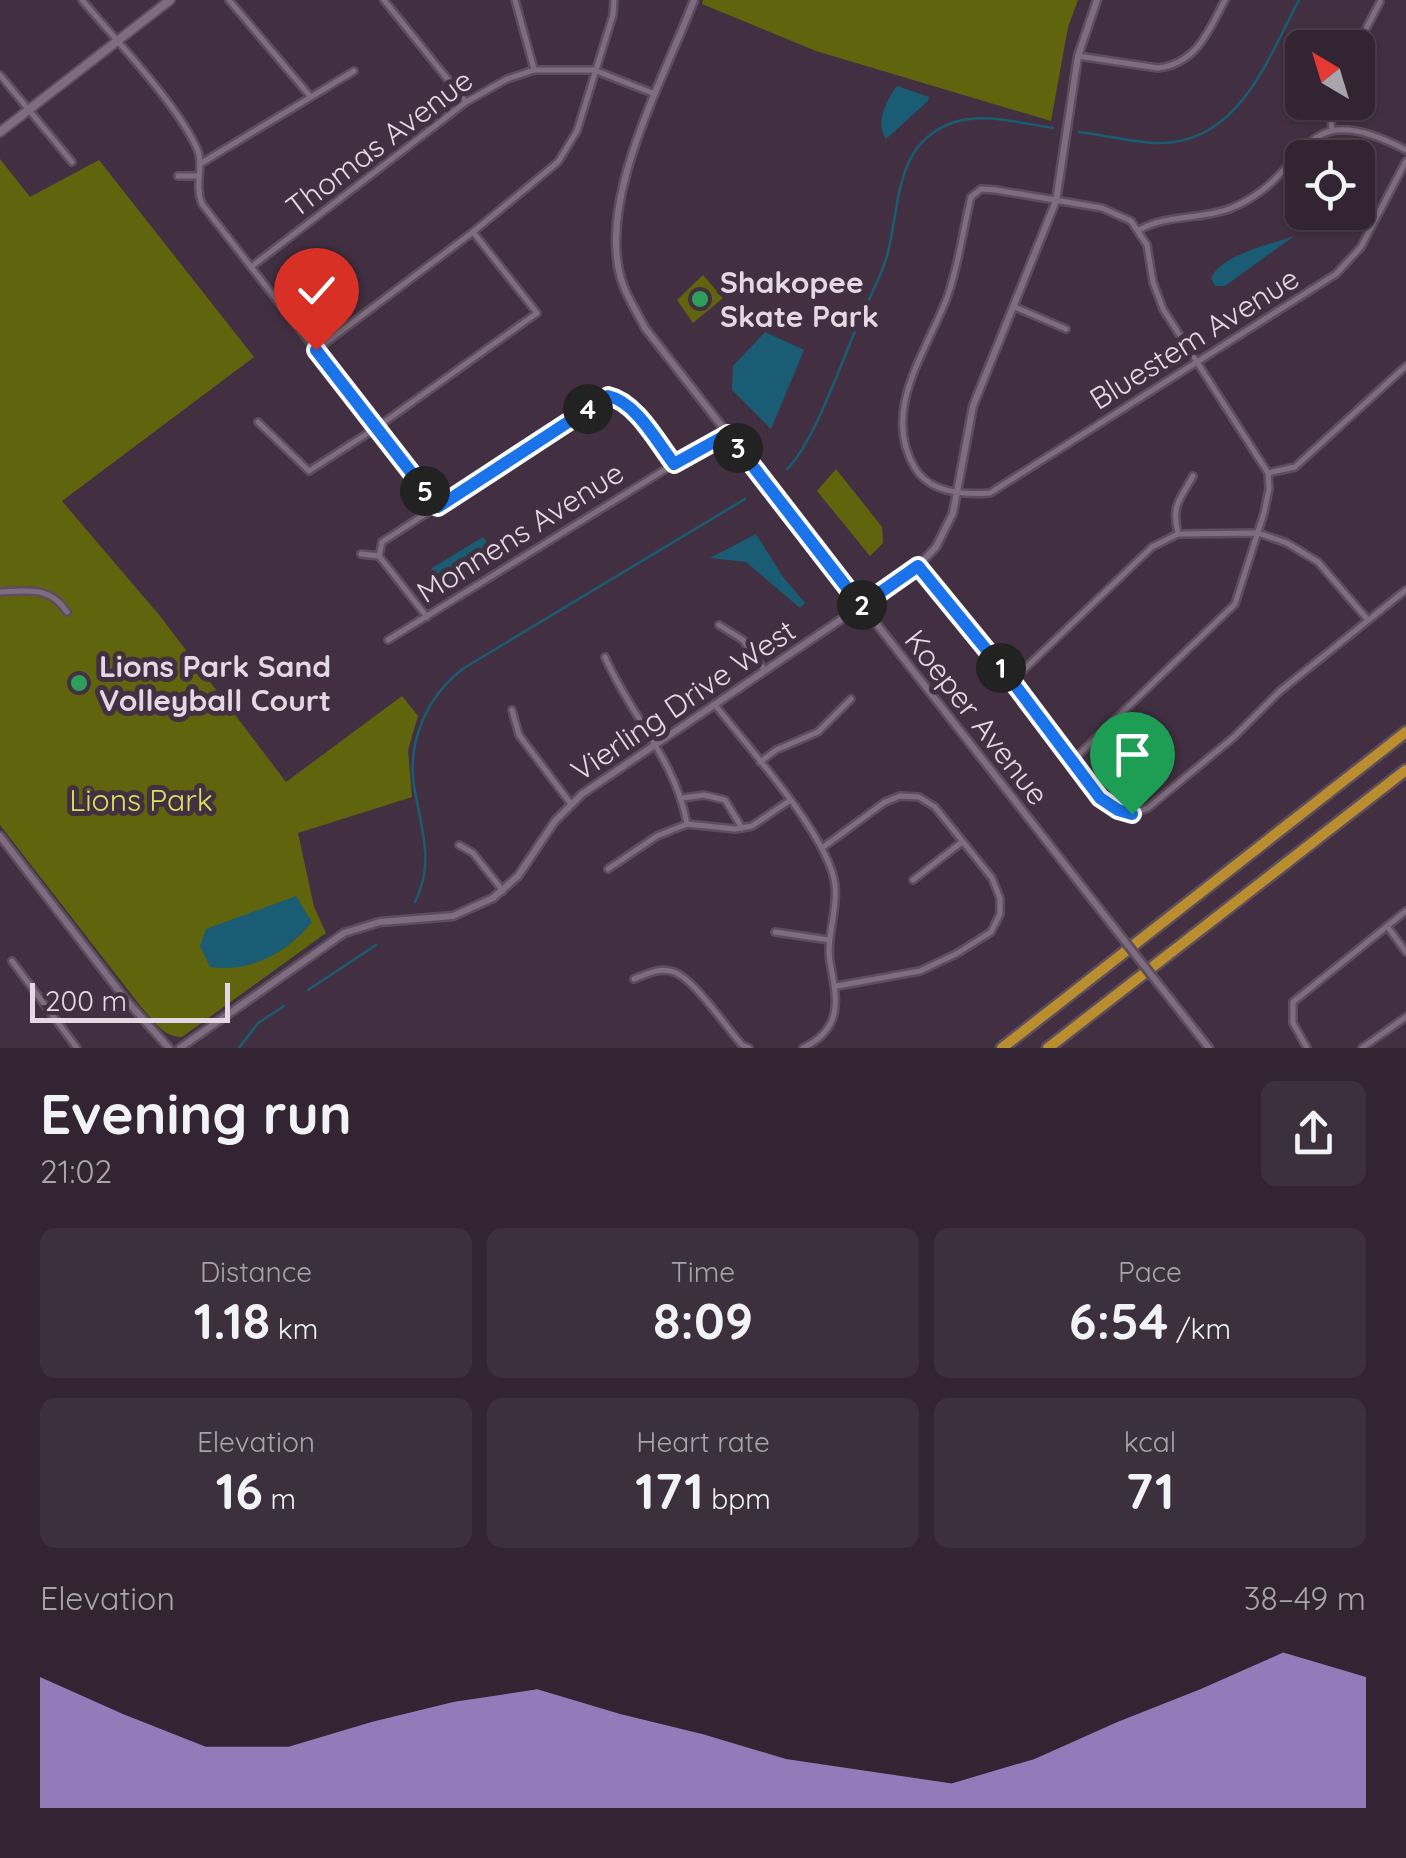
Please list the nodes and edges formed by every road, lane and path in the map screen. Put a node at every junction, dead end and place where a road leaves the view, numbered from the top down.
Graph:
1 (82, 0) edge
2 (170, 0) edge
3 (230, 0) edge
4 (384, 0) edge
5 (516, 0) edge
6 (614, 0) edge
7 (694, 0) edge
8 (1097, 0) edge
9 (1225, 0) edge
10 (1380, 2) dead end
11 (1365, 30) edge
12 (116, 42) junction
13 (1078, 56) junction
14 (534, 70) junction
15 (594, 70) junction
16 (354, 71) dead end
17 (0, 75) edge
18 (656, 95) junction
19 (310, 96) junction
20 (466, 102) junction
21 (29, 109) junction
22 (1331, 120) edge
23 (1332, 130) junction
24 (0, 132) edge
25 (1406, 150) edge
26 (1406, 161) edge
27 (72, 162) dead end
28 (200, 164) junction
29 (178, 176) dead end
30 (197, 176) junction
31 (1056, 201) junction
32 (1139, 230) junction
33 (473, 232) junction
34 (251, 267) junction
35 (1015, 306) junction
36 (1066, 329) dead end
37 (316, 350) junction
38 (1196, 362) junction
39 (1406, 366) edge
40 (258, 422) dead end
41 (376, 428) junction
42 (728, 434) junction
43 (674, 464) junction
44 (1268, 474) junction
45 (1193, 476) dead end
46 (958, 495) junction
47 (438, 507) junction
48 (1258, 532) junction
49 (1178, 534) junction
50 (361, 554) dead end
51 (379, 556) junction
52 (918, 566) junction
53 (1406, 590) edge
54 (0, 592) edge
55 (861, 606) junction
56 (68, 612) dead end
57 (427, 617) junction
58 (1368, 620) junction
59 (719, 624) dead end
60 (388, 640) dead end
61 (605, 657) dead end
62 (765, 671) junction
63 (1012, 681) junction
64 (851, 699) dead end
65 (716, 706) junction
66 (512, 710) dead end
67 (1406, 732) edge
68 (656, 745) junction
69 (1073, 760) junction
70 (760, 762) junction
71 (1406, 770) edge
72 (683, 798) junction
73 (789, 800) junction
74 (571, 804) junction
75 (687, 824) junction
76 (742, 828) junction
77 (1, 839) edge
78 (962, 842) junction
79 (459, 845) dead end
80 (822, 848) junction
81 (608, 869) dead end
82 (913, 880) dead end
83 (503, 891) junction
84 (1406, 911) edge
85 (1388, 926) junction
86 (775, 932) dead end
87 (828, 940) junction
88 (1406, 952) edge
89 (12, 961) dead end
90 (634, 979) dead end
91 (837, 986) junction
92 (1406, 1017) edge
93 (77, 1048) edge
94 (169, 1048) edge
95 (180, 1048) edge
96 (749, 1048) edge
97 (803, 1048) edge
98 (1002, 1048) edge
99 (1048, 1048) edge
100 (1209, 1048) edge
101 (1307, 1048) edge
102 (1362, 1048) edge

1 - 12 street
2 - 12 main road
3 - 19 street
4 - 20 street
5 - 14 street
6 - 15 street
7 - 18 street, Koeper Avenue
8 - 13 street, Vierling Drive West
9 - 13 street
10 - 11 street
12 - 21 main road
12 - 28 street
13 - 31 street, Vierling Drive West
14 - 15 street, Thomas Avenue
14 - 20 street, Thomas Avenue
15 - 18 street, Thomas Avenue
15 - 33 street
16 - 19 street
17 - 21 street
18 - 42 street, Koeper Avenue
19 - 28 street
20 - 34 street, Thomas Avenue
21 - 24 main road
21 - 27 street
22 - 23 street
23 - 25 street
23 - 32 street
26 - 38 street, Bluestem Avenue
28 - 30 street
29 - 30 street
30 - 34 street
31 - 32 street
31 - 35 street, Vierling Drive West
31 - 46 street
32 - 38 street
33 - 37 street
33 - 41 street
34 - 37 street
35 - 36 street
35 - 46 street, Vierling Drive West
37 - 41 street
38 - 44 street
38 - 46 street, Bluestem Avenue
39 - 44 street
40 - 41 street
41 - 47 street
42 - 43 street, Monnens Avenue
42 - 55 street, Koeper Avenue
43 - 47 street
43 - 57 street, Monnens Avenue
44 - 48 street
45 - 49 street
46 - 52 street, Vierling Drive West
47 - 51 street
48 - 49 street
48 - 58 street
48 - 69 street
49 - 63 street
50 - 51 street
51 - 57 street
52 - 55 street, Vierling Drive West
52 - 63 street
53 - 58 street
54 - 56 street
55 - 62 street, Vierling Drive West
55 - 100 street, Koeper Avenue, bridge
57 - 60 street, Monnens Avenue
58 - 69 street
59 - 62 street
61 - 68 street
62 - 65 street, Vierling Drive West
63 - 69 street
64 - 70 street
65 - 68 street, Vierling Drive West
65 - 70 street
66 - 74 street
67 - 98 highway
68 - 72 street
68 - 74 street, Vierling Drive West
70 - 73 street
71 - 99 highway
72 - 75 street
72 - 76 street
73 - 76 street
73 - 80 street
74 - 83 street, Vierling Drive West
75 - 76 street
75 - 81 street
77 - 94 street
78 - 80 street
78 - 82 street
78 - 91 street
79 - 83 street
80 - 87 street
83 - 95 street, Vierling Drive West
84 - 85 street
85 - 88 street
85 - 101 street
86 - 87 street
87 - 91 street
89 - 93 street
90 - 96 street
91 - 97 street
92 - 102 street

